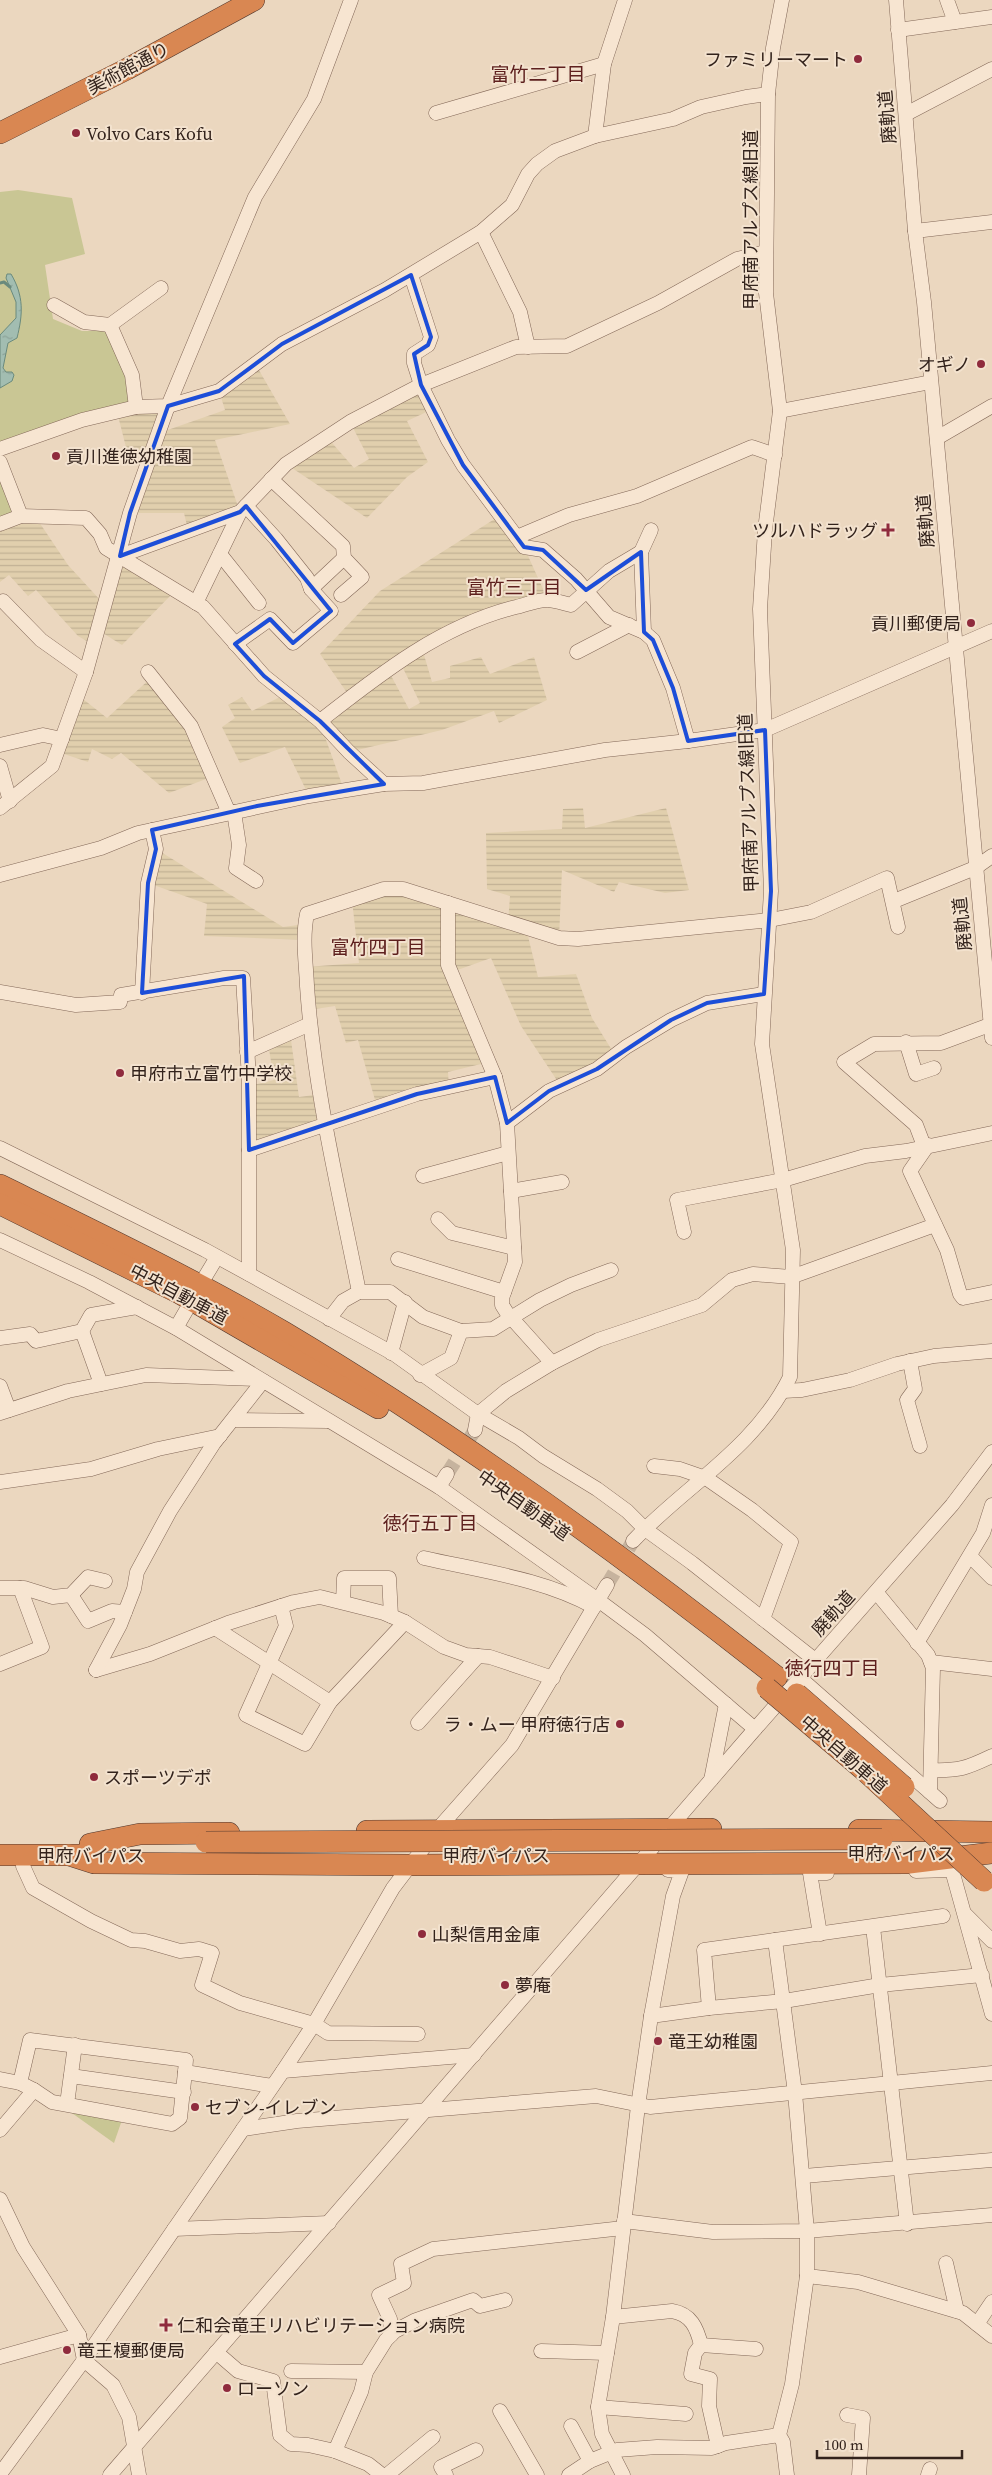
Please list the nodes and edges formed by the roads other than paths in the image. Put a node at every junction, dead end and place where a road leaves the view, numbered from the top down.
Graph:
1 (254, 0) edge
2 (351, 0) edge
3 (625, 0) edge
4 (782, 0) edge
5 (896, 0) edge
6 (947, 0) edge
7 (992, 16) edge
8 (954, 22) junction
9 (898, 30) junction
10 (604, 64) junction
11 (992, 69) edge
12 (768, 94) junction
13 (436, 113) dead end
14 (906, 114) junction
15 (0, 133) edge
16 (594, 136) junction
17 (992, 222) edge
18 (915, 231) junction
19 (481, 232) junction
20 (766, 252) junction
21 (411, 275) junction
22 (161, 288) dead end
23 (54, 305) dead end
24 (110, 324) junction
25 (528, 346) junction
26 (932, 382) junction
27 (421, 385) junction
28 (168, 406) junction
29 (992, 406) edge
30 (136, 407) junction
31 (780, 411) junction
32 (937, 438) junction
33 (0, 450) edge
34 (776, 454) junction
35 (0, 462) edge
36 (270, 479) junction
37 (243, 509) junction
38 (21, 516) junction
39 (0, 524) edge
40 (651, 530) dead end
41 (517, 537) junction
42 (641, 552) junction
43 (220, 554) junction
44 (120, 556) junction
45 (344, 558) junction
46 (310, 589) junction
47 (586, 590) junction
48 (342, 595) dead end
49 (3, 601) dead end
50 (196, 603) junction
51 (259, 603) dead end
52 (629, 626) junction
53 (992, 631) edge
54 (644, 632) junction
55 (236, 644) junction
56 (955, 647) junction
57 (577, 652) dead end
58 (86, 672) junction
59 (148, 672) dead end
60 (320, 721) junction
61 (765, 730) junction
62 (62, 739) junction
63 (688, 741) junction
64 (0, 745) edge
65 (0, 766) edge
66 (384, 784) junction
67 (5, 805) edge
68 (231, 812) junction
69 (152, 830) junction
70 (992, 856) edge
71 (975, 868) junction
72 (0, 875) edge
73 (256, 880) dead end
74 (894, 901) junction
75 (448, 903) junction
76 (770, 920) junction
77 (898, 927) dead end
78 (988, 964) edge
79 (0, 992) edge
80 (142, 993) junction
81 (764, 994) junction
82 (310, 1024) junction
83 (992, 1029) edge
84 (906, 1042) junction
85 (247, 1052) junction
86 (934, 1068) dead end
87 (495, 1077) junction
88 (507, 1123) junction
89 (326, 1124) junction
90 (992, 1133) edge
91 (926, 1146) junction
92 (0, 1148) edge
93 (249, 1150) junction
94 (508, 1153) junction
95 (423, 1176) dead end
96 (783, 1180) junction
97 (562, 1182) dead end
98 (0, 1185) edge
99 (511, 1191) junction
100 (0, 1204) edge
101 (438, 1219) dead end
102 (935, 1226) junction
103 (684, 1232) dead end
104 (0, 1240) edge
105 (514, 1248) junction
106 (217, 1257) junction
107 (398, 1258) dead end
108 (612, 1270) dead end
109 (249, 1274) junction
110 (791, 1276) junction
111 (205, 1277) dead end
112 (359, 1292) junction
113 (504, 1292) junction
114 (992, 1292) edge
115 (405, 1302) junction
116 (137, 1307) junction
117 (187, 1309) dead end
118 (511, 1318) junction
119 (329, 1319) junction
120 (176, 1328) junction
121 (461, 1330) junction
122 (82, 1331) junction
123 (0, 1338) edge
124 (992, 1352) edge
125 (391, 1353) junction
126 (910, 1361) junction
127 (552, 1363) junction
128 (420, 1375) junction
129 (261, 1380) junction
130 (101, 1384) junction
131 (0, 1386) edge
132 (783, 1391) junction
133 (4, 1411) edge
134 (478, 1414) junction
135 (233, 1420) junction
136 (330, 1421) junction
137 (475, 1430) tunnel mouth
138 (220, 1436) junction
139 (920, 1446) dead end
140 (992, 1452) edge
141 (654, 1466) dead end
142 (447, 1474) tunnel mouth
143 (706, 1478) junction
144 (0, 1482) edge
145 (439, 1487) junction
146 (992, 1504) edge
147 (645, 1529) junction
148 (634, 1542) tunnel mouth
149 (970, 1556) junction
150 (424, 1558) dead end
151 (992, 1578) edge
152 (105, 1581) dead end
153 (607, 1585) tunnel mouth
154 (0, 1588) edge
155 (20, 1588) junction
156 (877, 1593) junction
157 (72, 1595) junction
158 (342, 1602) junction
159 (596, 1604) junction
160 (280, 1606) junction
161 (124, 1612) junction
162 (390, 1616) junction
163 (763, 1619) junction
164 (405, 1622) junction
165 (215, 1628) junction
166 (917, 1643) junction
167 (478, 1656) junction
168 (815, 1660) junction
169 (269, 1662) junction
170 (931, 1662) junction
171 (0, 1664) edge
172 (992, 1669) edge
173 (553, 1678) junction
174 (800, 1678) junction
175 (772, 1683) junction
176 (330, 1702) junction
177 (726, 1704) junction
178 (418, 1724) dead end
179 (755, 1729) junction
180 (992, 1756) edge
181 (931, 1770) junction
182 (710, 1781) junction
183 (669, 1829) junction
184 (437, 1830) junction
185 (992, 1832) edge
186 (992, 1840) edge
187 (0, 1844) edge
188 (90, 1844) junction
189 (880, 1846) junction
190 (206, 1849) junction
191 (992, 1852) edge
192 (0, 1855) edge
193 (23, 1855) junction
194 (70, 1855) junction
195 (410, 1865) junction
196 (950, 1865) junction
197 (637, 1866) junction
198 (989, 1880) edge
199 (964, 1914) junction
200 (944, 1916) dead end
201 (873, 1928) junction
202 (820, 1934) junction
203 (775, 1940) junction
204 (992, 1941) edge
205 (982, 1975) junction
206 (880, 1985) junction
207 (784, 2001) junction
208 (709, 2008) junction
209 (992, 2014) edge
210 (651, 2016) junction
211 (314, 2024) junction
212 (418, 2034) dead end
213 (75, 2045) junction
214 (474, 2055) junction
215 (283, 2071) junction
216 (185, 2072) junction
217 (992, 2072) edge
218 (71, 2076) junction
219 (0, 2079) edge
220 (20, 2083) junction
221 (891, 2083) junction
222 (272, 2086) junction
223 (34, 2090) junction
224 (184, 2092) junction
225 (795, 2092) junction
226 (67, 2104) junction
227 (638, 2106) junction
228 (426, 2110) junction
229 (243, 2129) junction
230 (0, 2130) edge
231 (992, 2160) edge
232 (901, 2168) junction
233 (804, 2176) junction
234 (0, 2199) edge
235 (992, 2215) edge
236 (329, 2223) junction
237 (907, 2224) junction
238 (624, 2225) junction
239 (174, 2229) junction
240 (807, 2231) junction
241 (946, 2263) dead end
242 (807, 2276) junction
243 (505, 2300) dead end
244 (992, 2302) edge
245 (957, 2311) junction
246 (613, 2317) junction
247 (978, 2324) junction
248 (79, 2335) junction
249 (391, 2335) junction
250 (992, 2336) edge
251 (701, 2345) junction
252 (756, 2349) dead end
253 (541, 2351) dead end
254 (216, 2352) junction
255 (607, 2353) junction
256 (0, 2357) edge
257 (84, 2360) junction
258 (291, 2371) dead end
259 (366, 2372) junction
260 (598, 2407) junction
261 (500, 2412) dead end
262 (686, 2414) dead end
263 (848, 2415) dead end
264 (570, 2426) dead end
265 (779, 2435) junction
266 (433, 2436) dead end
267 (135, 2446) junction
268 (718, 2446) junction
269 (476, 2450) dead end
270 (335, 2451) junction
271 (612, 2452) junction
272 (590, 2461) junction
273 (0, 2474) edge
274 (110, 2475) edge
275 (139, 2475) edge
276 (382, 2475) edge
277 (387, 2475) edge
278 (446, 2475) edge
279 (537, 2475) edge
280 (569, 2475) edge
281 (623, 2475) edge
282 (787, 2475) edge
283 (858, 2475) edge

1 - 15 highway, 美術館通り
2 - 28 street
3 - 10 street
4 - 12 street, 甲府南アルプス線旧道
5 - 9 street, 廃軌道
6 - 8 street
7 - 8 street
8 - 9 street
9 - 14 street, 廃軌道
10 - 13 street
10 - 16 street
11 - 14 street
12 - 16 street
12 - 20 street, 甲府南アルプス線旧道
14 - 18 street, 廃軌道
16 - 19 street
17 - 18 street
18 - 26 street, 廃軌道
19 - 21 street
19 - 25 street
20 - 25 street
20 - 31 street, 甲府南アルプス線旧道
21 - 27 street
21 - 28 street
22 - 24 street
23 - 24 street
24 - 30 street
25 - 27 street
26 - 31 street
26 - 32 street, 廃軌道
27 - 36 street
27 - 41 street
28 - 30 street
28 - 44 street
29 - 32 street
30 - 33 street
31 - 34 street, 甲府南アルプス線旧道
32 - 56 street, 廃軌道
34 - 41 street
34 - 61 street, 甲府南アルプス線旧道
35 - 38 street
36 - 37 street
36 - 45 street
37 - 43 street
37 - 44 street
37 - 46 street
38 - 39 street
38 - 44 street
40 - 42 street
41 - 47 street
42 - 47 street
42 - 54 street
43 - 50 street
43 - 51 street
44 - 50 street
44 - 58 street
45 - 46 street
45 - 48 street
46 - 55 street
47 - 52 street
47 - 60 street
49 - 58 street
50 - 55 street
52 - 54 street
52 - 57 street
53 - 56 street
54 - 63 street
55 - 60 street
56 - 61 street
56 - 71 street, 廃軌道
58 - 62 street
59 - 68 street
60 - 66 street
61 - 63 street
61 - 76 street, 甲府南アルプス線旧道
62 - 64 street
62 - 67 street
63 - 66 street
65 - 67 street
66 - 68 street
68 - 69 street
68 - 73 street
69 - 72 street
69 - 80 street
70 - 71 street
71 - 74 street
71 - 78 street, 廃軌道
74 - 76 street
74 - 77 street
75 - 76 street
75 - 82 street
75 - 87 street
76 - 81 street, 甲府南アルプス線旧道
78 - 83 street, 廃軌道
79 - 80 street
80 - 85 street
81 - 88 street
81 - 96 street, 甲府南アルプス線旧道
82 - 85 street
82 - 89 street
83 - 84 street
84 - 86 street
84 - 91 street
85 - 93 street
87 - 88 street
87 - 89 street
88 - 94 street
89 - 93 street
89 - 112 street
90 - 91 street
91 - 96 street
91 - 102 street
92 - 106 street
93 - 109 street
94 - 95 street
94 - 99 street
96 - 103 street
96 - 110 street, 甲府南アルプス線旧道
97 - 99 street
98 - 175 highway, 中央自動車道
99 - 105 street
100 - 175 highway, 中央自動車道
101 - 105 street
102 - 110 street
102 - 114 street
104 - 116 street
105 - 113 street
106 - 109 street
106 - 111 street
107 - 113 street
108 - 118 street
109 - 119 street
110 - 127 street
110 - 132 street, 甲府南アルプス線旧道
112 - 115 street
112 - 119 street
113 - 118 street
115 - 121 street
115 - 125 street
116 - 120 street
116 - 122 street
117 - 120 street
118 - 121 street
118 - 127 street
119 - 125 street
120 - 129 street
121 - 128 street
122 - 123 street
122 - 130 street
124 - 126 street
125 - 128 street
126 - 132 street
126 - 139 street
127 - 134 street
128 - 134 street
129 - 130 street
129 - 135 street
129 - 136 street
130 - 133 street
131 - 133 street
132 - 143 street, 甲府南アルプス線旧道
134 - 137 street
134 - 147 street
135 - 136 street
135 - 138 street
136 - 145 street
138 - 144 street
138 - 161 street
140 - 156 street, 廃軌道
141 - 143 street
142 - 145 street
143 - 147 street, 甲府南アルプス線旧道
143 - 163 street
145 - 159 street
146 - 149 street
147 - 148 street, 甲府南アルプス線旧道
147 - 163 street
149 - 151 street
149 - 166 street
150 - 159 street
152 - 157 street
153 - 159 street
154 - 155 street
155 - 157 street
155 - 171 street
156 - 166 street
156 - 168 street, 廃軌道
157 - 161 street
158 - 160 street
158 - 162 street
158 - 162 street
159 - 173 street
159 - 177 street
160 - 165 street
160 - 169 street
161 - 165 street
162 - 164 street
163 - 168 street
164 - 167 street
164 - 176 street
165 - 169 street
166 - 170 street
167 - 173 street
167 - 178 street
168 - 174 street, 廃軌道
169 - 176 street
169 - 176 street
170 - 172 street
170 - 181 street
173 - 184 street
174 - 179 street, 廃軌道
174 - 181 street
175 - 198 highway, 中央自動車道, bridge
177 - 179 street
177 - 182 street
179 - 182 street, 廃軌道
180 - 181 street
182 - 183 street, 廃軌道
183 - 184 highway
183 - 185 highway
183 - 197 street, 廃軌道
184 - 188 highway
184 - 195 street
186 - 189 highway, 甲府バイパス
187 - 188 highway, 甲府バイパス
188 - 190 highway, 甲府バイパス
189 - 190 highway, 甲府バイパス
189 - 191 highway, 甲府バイパス
190 - 194 highway, 甲府バイパス
191 - 196 highway
192 - 193 highway, 甲府バイパス
193 - 194 highway, 甲府バイパス
193 - 211 street
194 - 195 highway
195 - 197 highway
195 - 211 street
196 - 197 highway
196 - 199 street
196 - 202 street
197 - 210 street
197 - 214 street, 廃軌道
199 - 204 street
199 - 205 street
200 - 201 street
201 - 202 street
201 - 206 street
202 - 203 street
203 - 207 street
203 - 208 street
205 - 206 street
205 - 209 street
206 - 207 street
206 - 221 street
207 - 208 street
207 - 225 street
208 - 210 street
210 - 227 street
211 - 212 street
211 - 215 street
213 - 216 street
213 - 218 street
213 - 220 street
214 - 215 street
214 - 228 street, 廃軌道
215 - 222 street
216 - 222 street
216 - 224 street
217 - 221 street
218 - 224 street
218 - 226 street
219 - 220 street
220 - 223 street
221 - 225 street
221 - 232 street
222 - 229 street
223 - 226 street
223 - 230 street
224 - 226 street
225 - 227 street
225 - 233 street
227 - 228 street
227 - 238 street
228 - 229 street
228 - 236 street, 廃軌道
229 - 239 street
231 - 232 street
232 - 233 street
232 - 237 street
233 - 240 street
234 - 248 street
235 - 237 street
236 - 239 street
236 - 254 street, 廃軌道
237 - 240 street
238 - 240 street
238 - 246 street
238 - 249 street
239 - 257 street
240 - 242 street
241 - 245 street
242 - 245 street
242 - 265 street
243 - 249 street
244 - 247 street
245 - 247 street
246 - 251 street
246 - 255 street
247 - 250 street
248 - 256 street
248 - 257 street
249 - 259 street
251 - 252 street
251 - 268 street
253 - 255 street
254 - 267 street, 廃軌道
254 - 270 street
255 - 260 street
257 - 267 street
257 - 273 street
258 - 259 street
259 - 270 street
260 - 262 street
260 - 271 street
261 - 279 street
263 - 283 street
264 - 272 street
265 - 268 street
265 - 282 street
266 - 277 street
267 - 274 street, 廃軌道
267 - 275 street
268 - 271 street
269 - 278 street
270 - 276 street
271 - 272 street
271 - 281 street
272 - 280 street

